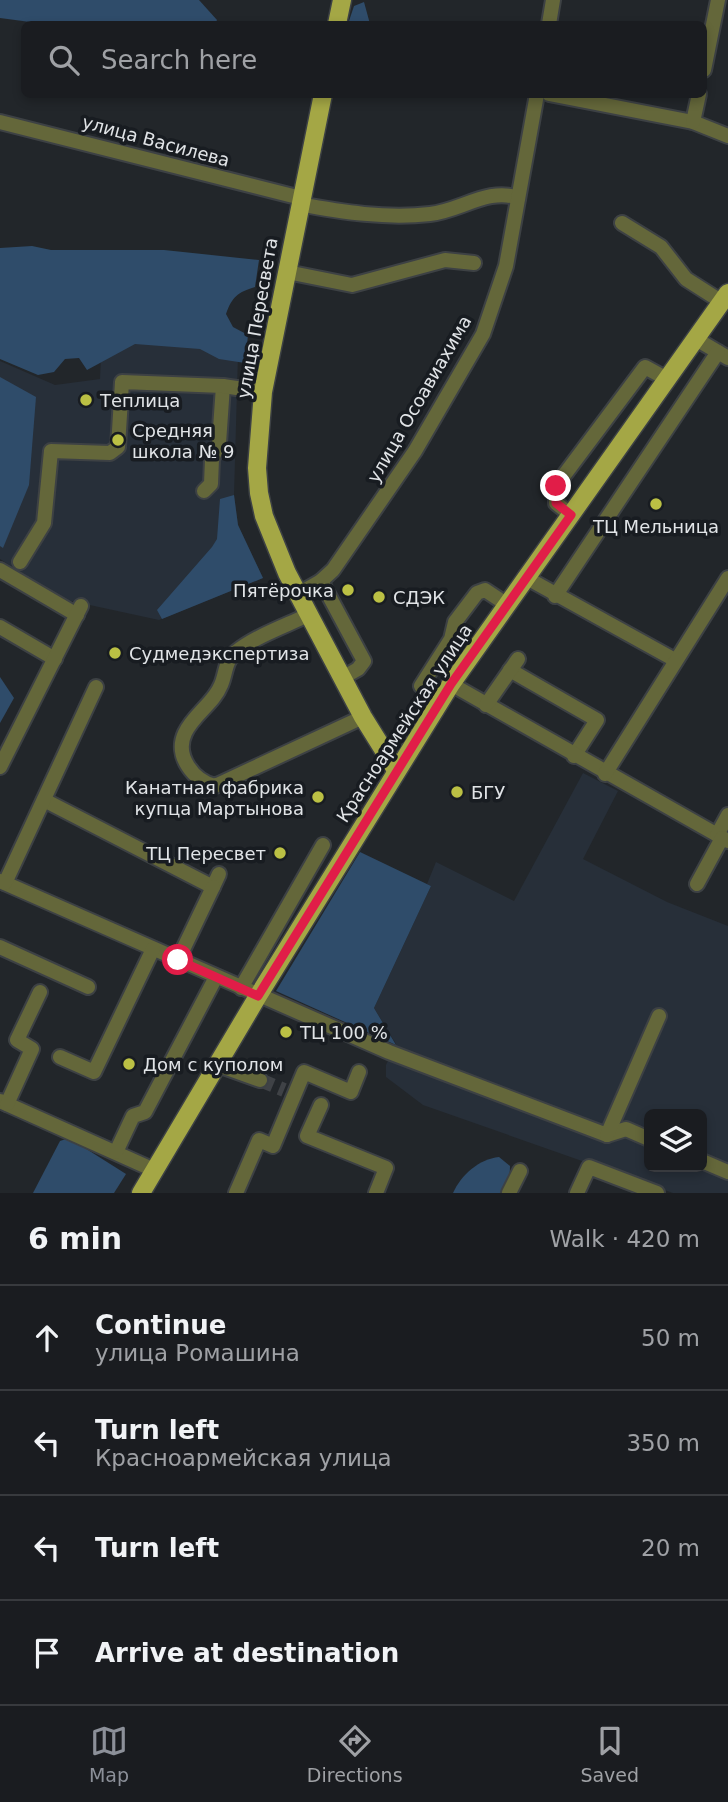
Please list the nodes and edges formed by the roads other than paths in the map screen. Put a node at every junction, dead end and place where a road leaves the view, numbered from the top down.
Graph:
1 (342, 0) edge
2 (554, 0) edge
3 (718, 0) edge
4 (338, 21) edge
5 (550, 21) edge
6 (707, 55) edge
7 (322, 98) edge
8 (536, 98) edge
9 (570, 98) edge
10 (698, 98) edge
11 (0, 122) edge
12 (693, 122) junction
13 (728, 136) edge
14 (519, 198) junction
15 (300, 201) junction
16 (622, 223) dead end
17 (474, 263) dead end
18 (287, 272) junction
19 (725, 298) edge
20 (696, 339) junction
21 (723, 355) edge
22 (667, 379) junction
23 (223, 386) junction
24 (263, 392) junction
25 (204, 491) dead end
26 (571, 515) junction
27 (20, 562) dead end
28 (0, 570) edge
29 (526, 577) junction
30 (728, 578) edge
31 (321, 581) junction
32 (298, 594) junction
33 (555, 596) junction
34 (506, 604) junction
35 (308, 615) junction
36 (0, 627) edge
37 (55, 659) junction
38 (675, 660) junction
39 (342, 678) junction
40 (451, 684) junction
41 (421, 686) dead end
42 (96, 687) dead end
43 (486, 705) junction
44 (363, 717) junction
45 (574, 756) junction
46 (0, 767) edge
47 (396, 770) junction
48 (605, 774) junction
49 (44, 800) junction
50 (728, 815) edge
51 (723, 838) edge
52 (323, 845) dead end
53 (2, 882) edge
54 (697, 884) dead end
55 (0, 947) edge
56 (153, 949) junction
57 (178, 960) junction
58 (216, 977) junction
59 (88, 987) dead end
60 (241, 988) junction
61 (40, 992) dead end
62 (258, 996) junction
63 (659, 1016) dead end
64 (60, 1057) dead end
65 (218, 1065) junction
66 (359, 1072) dead end
67 (260, 1080) tunnel mouth
68 (4, 1102) edge
69 (321, 1105) dead end
70 (607, 1135) junction
71 (644, 1137) edge
72 (116, 1152) junction
73 (707, 1162) edge
74 (727, 1168) edge
75 (154, 1170) junction
76 (520, 1171) dead end
77 (141, 1193) edge
78 (236, 1193) edge
79 (376, 1193) edge
80 (509, 1193) edge
81 (577, 1193) edge
82 (657, 1193) edge

1 - 4 main road
2 - 5 street
3 - 6 street
7 - 15 main road, улица Пересвета
8 - 14 street, улица Осоавиахима
9 - 12 street
10 - 12 street
11 - 15 street, улица Василева
12 - 13 street
14 - 15 street, улица Василева
14 - 31 street, улица Осоавиахима
15 - 18 main road, улица Пересвета
16 - 19 street
17 - 18 street
18 - 24 main road, улица Пересвета
19 - 20 main road, Красноармейская улица
20 - 21 street
20 - 22 main road, Красноармейская улица
21 - 33 street
22 - 26 main road, Красноармейская улица
22 - 26 street
23 - 24 street
23 - 25 street
23 - 27 street
24 - 32 main road, улица Пересвета
26 - 29 main road, Красноармейская улица
28 - 37 street
29 - 33 street
29 - 34 main road, Красноармейская улица
30 - 38 street
31 - 32 street, улица Осоавиахима
31 - 39 street
32 - 35 main road, улица Пересвета
33 - 38 street
34 - 40 main road, Красноармейская улица
34 - 41 street
35 - 39 main road, улица Пересвета
35 - 44 street
36 - 37 street
37 - 46 street
38 - 48 street
39 - 44 main road, улица Пересвета
40 - 43 street
40 - 47 main road, Красноармейская улица
42 - 49 street
43 - 45 street
43 - 45 street
44 - 47 main road, улица Пересвета
45 - 48 street
47 - 62 main road, Красноармейская улица
48 - 51 street
49 - 53 street
49 - 57 street
50 - 51 street
51 - 54 street
52 - 60 street
53 - 56 street
55 - 59 street
56 - 57 street
56 - 64 street
57 - 58 street
58 - 60 street
58 - 72 street
60 - 62 street
61 - 68 street
62 - 65 main road, Красноармейская улица
62 - 70 street
63 - 70 street
65 - 67 street
65 - 75 main road, Красноармейская улица
66 - 78 street
68 - 72 street
69 - 79 street
70 - 71 street
72 - 75 street
73 - 74 street
75 - 77 main road, Красноармейская улица
76 - 80 street
81 - 82 street

